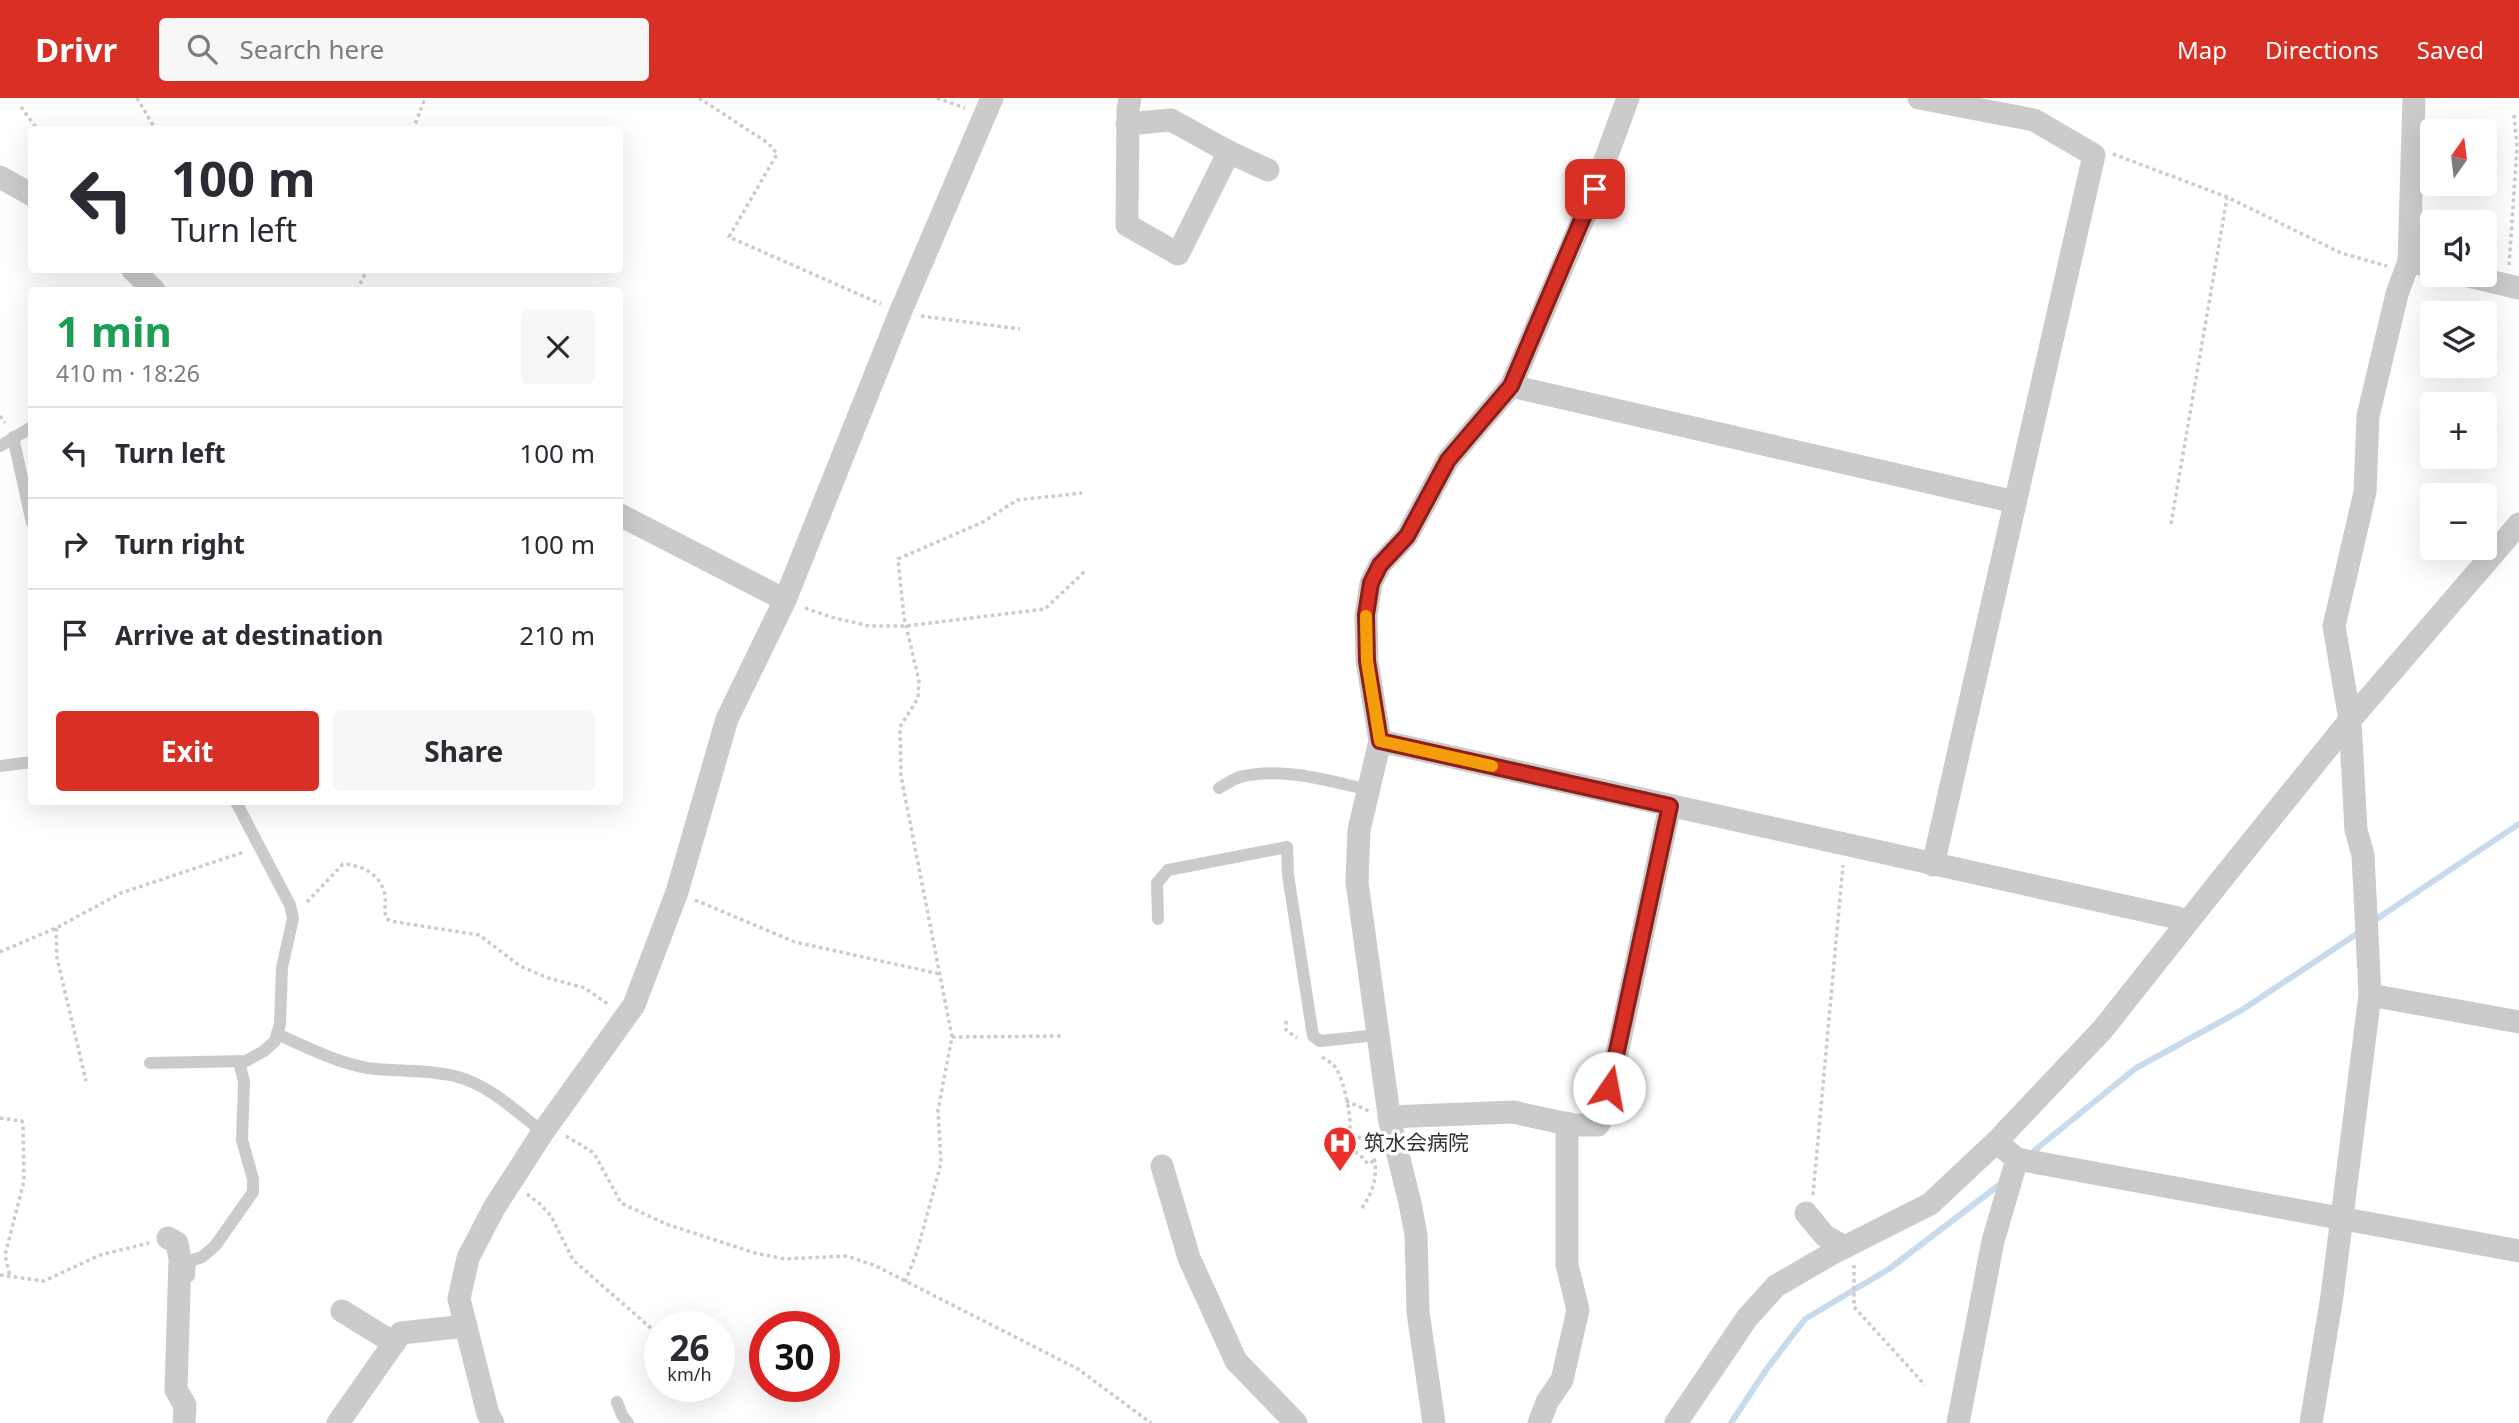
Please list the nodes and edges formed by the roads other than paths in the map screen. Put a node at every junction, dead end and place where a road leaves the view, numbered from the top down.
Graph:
1 (1130, 98) edge
2 (1628, 98) edge
3 (1919, 98) edge
4 (2414, 98) edge
5 (988, 107) edge
6 (1128, 124) junction
7 (1229, 152) junction
8 (1268, 170) dead end
9 (0, 177) edge
10 (28, 193) edge
11 (2409, 261) junction
12 (2420, 264) edge
13 (136, 273) edge
14 (151, 287) edge
15 (1511, 386) junction
16 (28, 430) edge
17 (13, 437) junction
18 (0, 446) edge
19 (2015, 502) junction
20 (28, 505) edge
21 (623, 517) edge
22 (2519, 524) edge
23 (785, 600) junction
24 (2350, 720) junction
25 (1380, 741) junction
26 (28, 762) edge
27 (0, 766) edge
28 (1219, 788) dead end
29 (1369, 790) junction
30 (238, 805) edge
31 (1670, 806) junction
32 (1933, 865) junction
33 (2178, 918) dead end
34 (1158, 919) dead end
35 (2370, 995) junction
36 (2519, 1022) edge
37 (277, 1034) junction
38 (1378, 1035) junction
39 (239, 1061) junction
40 (150, 1063) dead end
41 (1389, 1117) junction
42 (1567, 1123) junction
43 (545, 1129) junction
44 (1996, 1142) junction
45 (2017, 1159) junction
46 (1162, 1166) dead end
47 (1809, 1216) road end
48 (2342, 1219) junction
49 (168, 1238) road end
50 (1848, 1245) junction
51 (2519, 1251) edge
52 (342, 1311) dead end
53 (466, 1326) junction
54 (394, 1343) junction
55 (617, 1402) dead end
56 (184, 1406) edge
57 (338, 1423) edge
58 (493, 1423) edge
59 (628, 1423) edge
60 (1296, 1423) edge
61 (1434, 1423) edge
62 (1539, 1423) edge
63 (1676, 1423) edge
64 (1958, 1423) edge
65 (2311, 1423) edge

1 - 6 street
2 - 15 street
3 - 19 street
4 - 11 street
5 - 23 street
6 - 7 street
6 - 7 street
7 - 8 street
9 - 10 street
11 - 12 street
11 - 24 street
13 - 14 street
15 - 19 street
15 - 25 street
16 - 17 lane
17 - 18 lane
17 - 20 lane
19 - 32 street
21 - 23 street
22 - 24 street
23 - 43 street
24 - 35 street
24 - 44 street
25 - 29 street
25 - 31 street
26 - 27 lane
28 - 29 lane
29 - 38 street
30 - 37 lane
31 - 32 street
31 - 42 street
32 - 33 street
34 - 38 lane
35 - 36 street
35 - 48 street
37 - 39 lane
37 - 43 lane
38 - 41 street
39 - 40 lane
39 - 56 lane
41 - 42 street
41 - 61 street
42 - 62 street
43 - 53 street
44 - 45 street
44 - 50 street
45 - 48 street
45 - 64 street
46 - 60 street
47 - 50 street
48 - 51 street
48 - 65 street
49 - 56 street
50 - 63 street
52 - 54 street
53 - 54 street
53 - 58 street
54 - 57 street
55 - 59 lane

